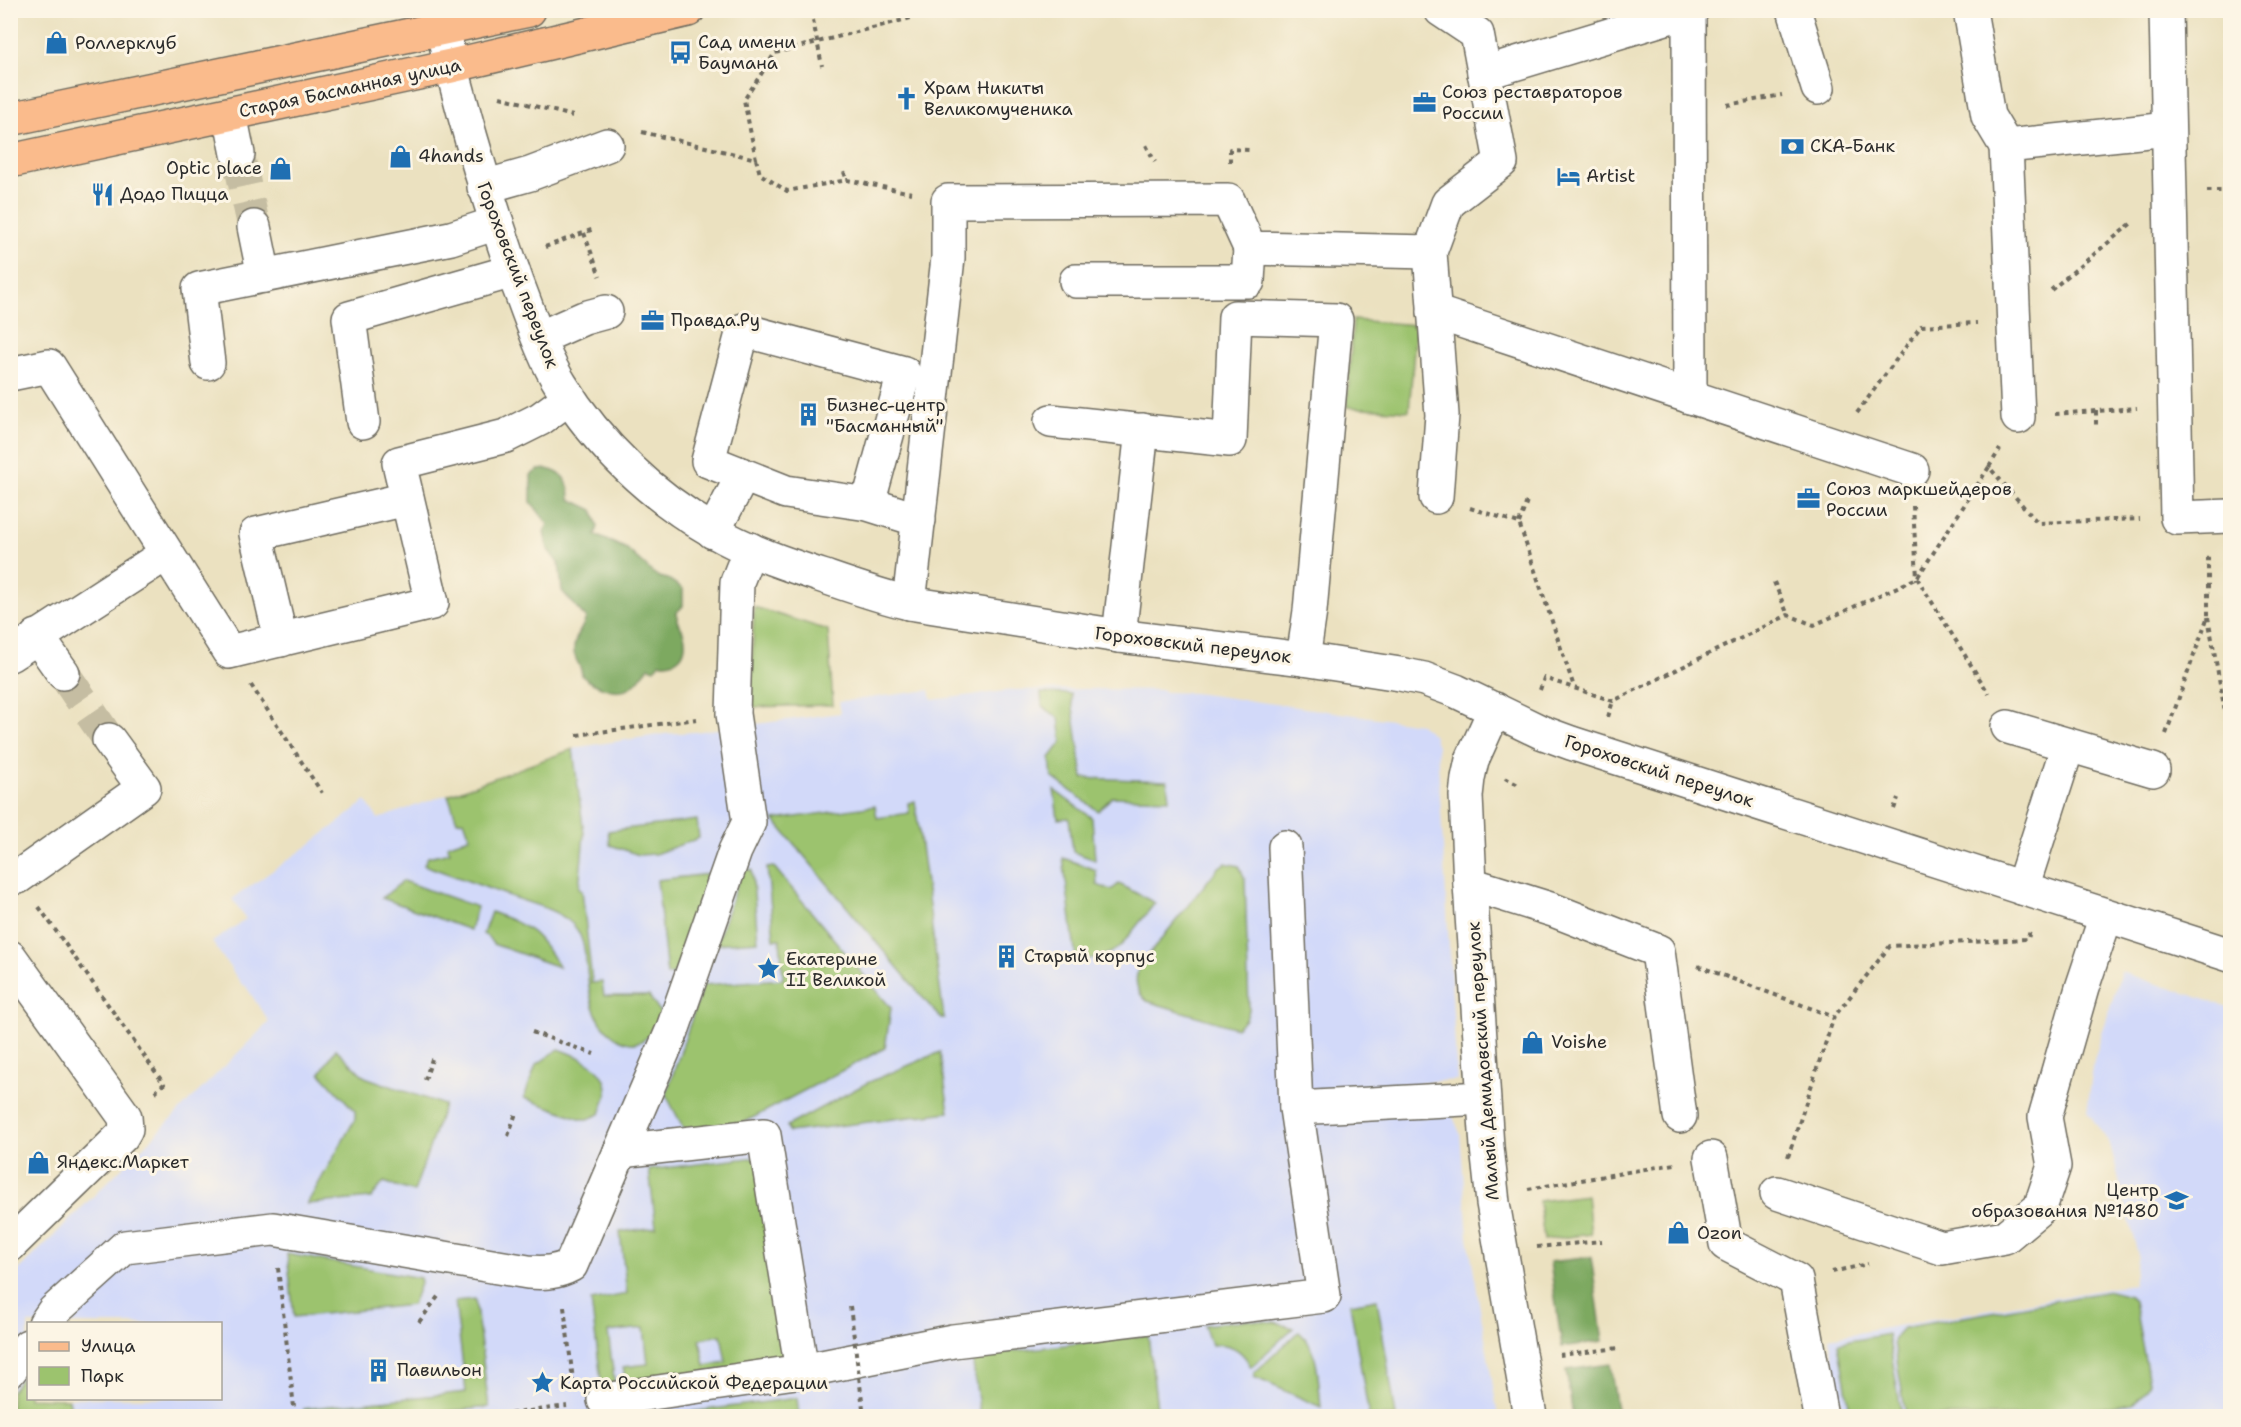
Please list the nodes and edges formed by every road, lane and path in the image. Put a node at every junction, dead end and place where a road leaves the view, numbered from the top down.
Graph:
1 (529, 10) edge
2 (688, 10) edge
3 (942, 10) edge
4 (1441, 10) edge
5 (1794, 10) edge
6 (1970, 10) edge
7 (2166, 10) edge
8 (1691, 11) edge
9 (813, 20) dead end
10 (442, 28) junction
11 (818, 42) junction
12 (451, 66) junction
13 (822, 66) dead end
14 (1484, 73) junction
15 (1818, 88) joint
16 (500, 97) dead end
17 (1689, 112) junction
18 (230, 114) junction
19 (573, 116) dead end
20 (10, 119) edge
21 (2168, 129) junction
22 (619, 137) joint
23 (2006, 146) junction
24 (238, 154) tunnel mouth
25 (756, 159) junction
26 (10, 162) edge
27 (844, 172) dead end
28 (847, 180) junction
29 (484, 187) junction
30 (948, 201) junction
31 (497, 223) junction
32 (254, 227) tunnel mouth
33 (594, 229) dead end
34 (545, 247) dead end
35 (1250, 248) junction
36 (1430, 252) junction
37 (513, 271) junction
38 (264, 276) junction
39 (1076, 281) dead end
40 (606, 312) dead end
41 (1434, 312) junction
42 (538, 338) junction
43 (208, 363) dead end
44 (10, 374) edge
45 (1690, 397) junction
46 (569, 398) junction
47 (2174, 406) junction
48 (2096, 411) junction
49 (2018, 417) joint
50 (363, 422) dead end
51 (1051, 422) dead end
52 (2096, 426) dead end
53 (1142, 430) junction
54 (1911, 470) joint
55 (743, 475) junction
56 (1436, 497) joint
57 (407, 499) junction
58 (1527, 501) dead end
59 (868, 504) junction
60 (2205, 517) edge
61 (919, 520) junction
62 (1519, 523) junction
63 (713, 532) junction
64 (750, 549) junction
65 (166, 554) junction
66 (1917, 578) junction
67 (1774, 582) dead end
68 (909, 603) junction
69 (1788, 615) junction
70 (2208, 616) junction
71 (37, 636) junction
72 (1119, 636) junction
73 (281, 640) junction
74 (229, 652) junction
75 (10, 655) edge
76 (1304, 659) junction
77 (63, 673) tunnel mouth
78 (1574, 687) junction
79 (1539, 694) dead end
80 (1613, 701) junction
81 (1495, 709) junction
82 (1610, 710) dead end
83 (733, 714) junction
84 (2230, 724) edge
85 (2008, 727) joint
86 (577, 735) dead end
87 (109, 740) tunnel mouth
88 (2068, 745) junction
89 (2153, 770) joint
90 (1499, 775) dead end
91 (1520, 786) dead end
92 (322, 793) dead end
93 (1285, 847) dead end
94 (18, 877) joint
95 (1470, 884) junction
96 (2022, 888) junction
97 (2106, 916) junction
98 (2032, 926) dead end
99 (1658, 951) junction
100 (2230, 956) edge
101 (10, 957) edge
102 (1834, 1017) junction
103 (532, 1032) dead end
104 (594, 1054) dead end
105 (432, 1059) dead end
106 (425, 1080) dead end
107 (156, 1091) dead end
108 (1484, 1098) junction
109 (1296, 1108) junction
110 (516, 1113) dead end
111 (1680, 1116) dead end
112 (508, 1136) dead end
113 (620, 1151) junction
114 (1711, 1158) joint
115 (1519, 1190) dead end
116 (1777, 1193) joint
117 (273, 1229) junction
118 (1602, 1241) dead end
119 (10, 1245) edge
120 (1529, 1247) dead end
121 (563, 1299) dead end
122 (850, 1306) dead end
123 (46, 1322) edge
124 (27, 1347) edge
125 (1620, 1348) dead end
126 (1549, 1356) dead end
127 (10, 1370) edge
128 (802, 1371) junction
129 (590, 1402) junction
130 (540, 1410) junction
131 (295, 1416) edge
132 (493, 1416) edge
133 (541, 1416) edge
134 (864, 1416) edge
135 (1530, 1416) edge
136 (1821, 1416) edge

1 - 10 main road
2 - 12 main road, Старая Басманная улица
3 - 11 path
4 - 14 street
5 - 15 street
6 - 23 street
7 - 21 street
8 - 14 street
8 - 17 street
9 - 11 path
10 - 12 street, Гороховский переулок
10 - 20 main road
11 - 13 path
11 - 25 path
12 - 18 main road, Старая Басманная улица
12 - 29 street, Гороховский переулок
14 - 36 street
15 - 17 path
16 - 19 path
17 - 45 street
18 - 24 street
18 - 26 main road, Старая Басманная улица
21 - 23 street
21 - 47 street
22 - 25 path
22 - 29 street
23 - 49 street
25 - 28 path
27 - 28 path
28 - 30 path
29 - 31 street, Гороховский переулок
30 - 35 street
30 - 61 street
31 - 37 street, Гороховский переулок
31 - 38 street
32 - 38 street
33 - 34 path
35 - 36 street
35 - 39 street
36 - 41 street
37 - 42 street, Гороховский переулок
37 - 50 street
38 - 43 street
40 - 42 street
41 - 45 street
41 - 56 street
42 - 46 street, Гороховский переулок
44 - 65 street
45 - 54 street
46 - 57 street
46 - 63 street, Гороховский переулок
47 - 48 path
47 - 60 street
48 - 49 path
48 - 52 path
51 - 53 street
53 - 72 street
53 - 76 street
54 - 66 path
55 - 59 street
55 - 59 street
55 - 63 street
56 - 62 path
57 - 73 street
57 - 73 street
58 - 62 path
59 - 61 street
60 - 66 path
60 - 70 path
61 - 68 street
62 - 78 path
63 - 64 street, Гороховский переулок
64 - 68 street, Гороховский переулок
64 - 83 street
65 - 71 street
65 - 74 street
66 - 69 path
66 - 85 path
67 - 69 path
68 - 72 street, Гороховский переулок
69 - 80 path
70 - 84 path
70 - 89 path
71 - 75 street
71 - 77 street
72 - 76 street, Гороховский переулок
73 - 74 street
74 - 92 path
76 - 81 street, Гороховский переулок
78 - 79 path
78 - 80 path
80 - 82 path
81 - 95 street, Малый Демидовский переулок
81 - 96 street, Гороховский переулок
83 - 86 path
83 - 113 street
85 - 88 street
87 - 94 street
88 - 89 street
88 - 96 street
90 - 91 path
93 - 109 street
94 - 107 path
95 - 99 street
95 - 108 street, Малый Демидовский переулок
96 - 97 street, Гороховский переулок
97 - 100 street, Гороховский переулок
97 - 116 street
98 - 102 path
99 - 102 path
99 - 111 street
101 - 119 street
102 - 116 path
103 - 104 path
105 - 106 path
108 - 109 street
108 - 135 street, Малый Демидовский переулок
109 - 128 street
110 - 112 path
113 - 117 street
113 - 128 street
114 - 115 path
114 - 136 street
117 - 123 street
117 - 131 path
118 - 120 path
121 - 129 path
122 - 134 path, bridge
124 - 127 street
125 - 126 path
128 - 129 street
129 - 130 path
130 - 132 path
130 - 133 path

